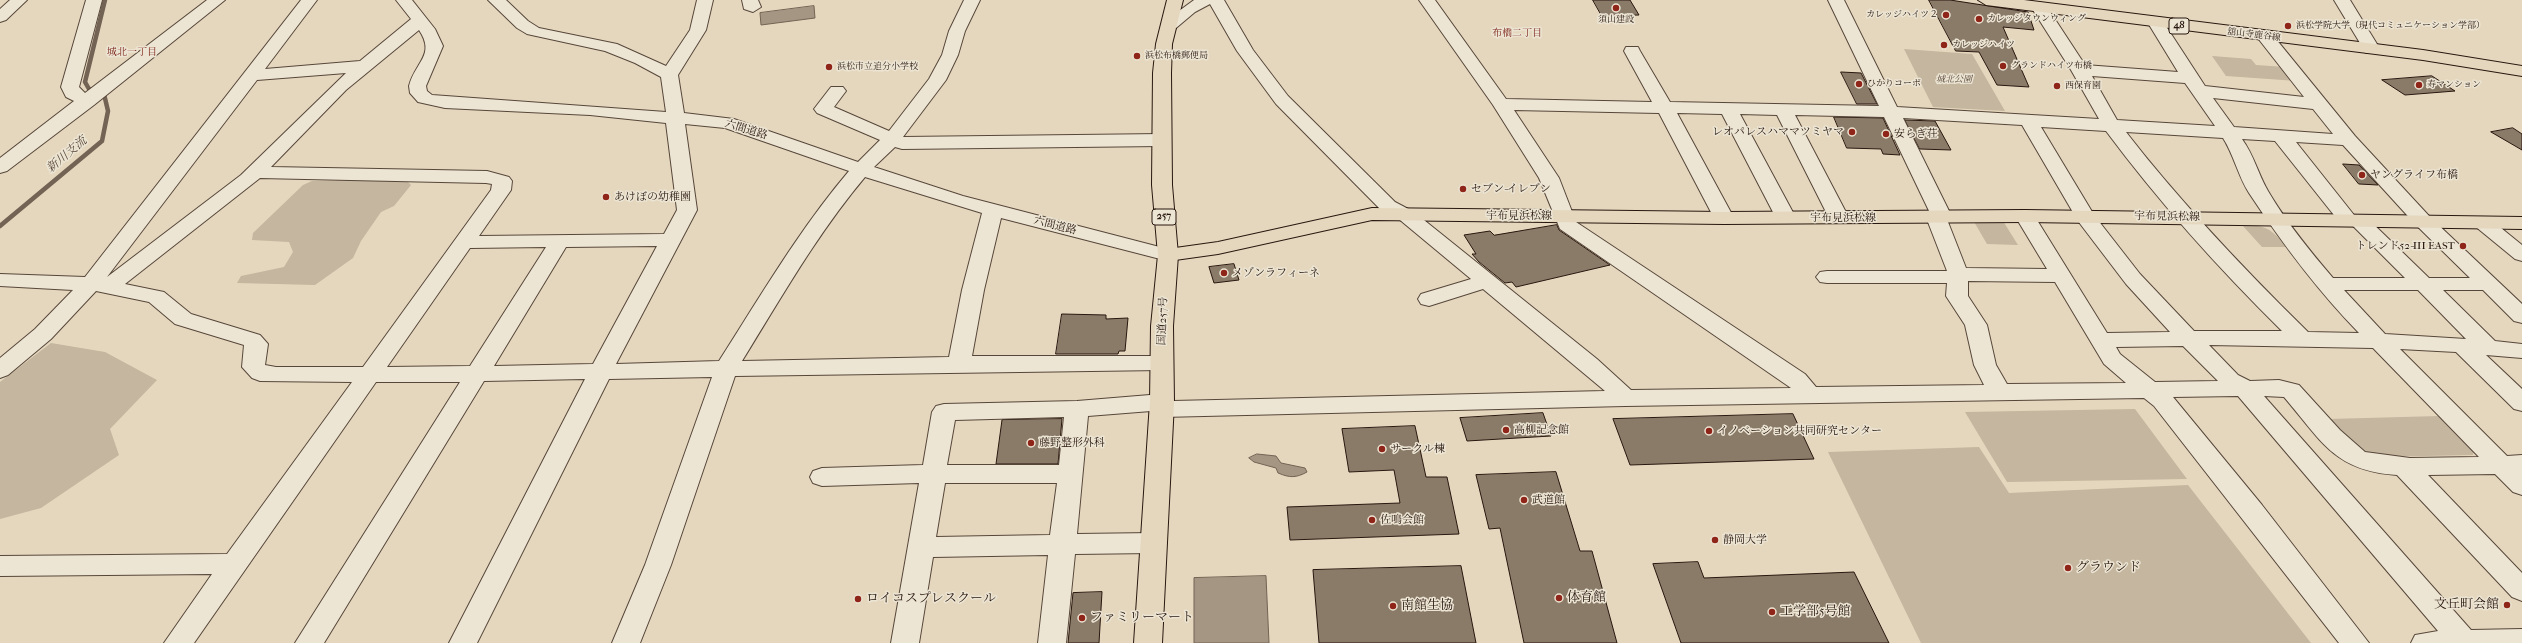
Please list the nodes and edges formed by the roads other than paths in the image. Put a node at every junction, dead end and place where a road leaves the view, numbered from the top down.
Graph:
1 (19, 0) edge
2 (94, 0) edge
3 (218, 0) edge
4 (309, 0) edge
5 (404, 0) edge
6 (496, 0) edge
7 (705, 0) edge
8 (972, 0) edge
9 (1175, 0) edge
10 (1206, 0) edge
11 (1216, 0) edge
12 (1427, 0) edge
13 (1836, 0) edge
14 (1986, 0) edge
15 (2342, 0) edge
16 (2039, 7) junction
17 (0, 17) edge
18 (419, 21) junction
19 (2156, 23) junction
20 (1170, 25) junction
21 (2265, 36) junction
22 (2372, 49) junction
23 (1632, 50) dead end
24 (363, 66) junction
25 (2080, 70) junction
26 (2522, 71) edge
27 (251, 75) junction
28 (669, 76) junction
29 (2194, 84) junction
30 (837, 91) dead end
31 (95, 95) junction
32 (1501, 104) junction
33 (2319, 104) junction
34 (1664, 107) junction
35 (1727, 107) junction
36 (1782, 108) junction
37 (1892, 112) junction
38 (676, 117) junction
39 (2028, 120) junction
40 (2111, 125) junction
41 (2230, 133) junction
42 (2281, 136) junction
43 (892, 139) junction
44 (1162, 140) junction
45 (2348, 140) junction
46 (0, 167) edge
47 (861, 169) junction
48 (256, 172) junction
49 (993, 210) junction
50 (1406, 216) junction
51 (1565, 216) junction
52 (2025, 216) junction
53 (1939, 217) junction
54 (2085, 217) junction
55 (2186, 217) junction
56 (1724, 218) junction
57 (1786, 218) junction
58 (1839, 218) junction
59 (2276, 220) junction
60 (2353, 220) junction
61 (2423, 221) junction
62 (2484, 223) junction
63 (2522, 223) edge
64 (672, 240) junction
65 (560, 241) junction
66 (464, 242) junction
67 (1168, 255) junction
68 (2522, 255) edge
69 (1958, 276) junction
70 (2062, 276) junction
71 (1827, 277) dead end
72 (0, 280) edge
73 (1487, 281) junction
74 (2422, 283) junction
75 (2326, 284) junction
76 (2489, 284) junction
77 (99, 286) junction
78 (1429, 299) dead end
79 (2522, 316) edge
80 (2188, 338) junction
81 (2302, 338) junction
82 (2378, 339) junction
83 (2101, 340) junction
84 (2462, 345) junction
85 (2488, 348) junction
86 (2522, 351) edge
87 (1162, 363) junction
88 (959, 364) junction
89 (726, 369) junction
90 (0, 370) edge
91 (600, 371) junction
92 (370, 374) junction
93 (478, 374) junction
94 (2244, 387) junction
95 (2146, 390) junction
96 (2000, 392) junction
97 (1810, 396) junction
98 (1625, 398) junction
99 (2522, 403) edge
100 (1162, 406) junction
101 (1077, 409) junction
102 (2511, 464) edge
103 (2404, 466) junction
104 (933, 474) junction
105 (1069, 474) junction
106 (822, 477) dead end
107 (2522, 486) edge
108 (1153, 543) junction
109 (1062, 545) junction
110 (921, 547) junction
111 (233, 564) junction
112 (0, 566) edge
113 (2522, 590) edge
114 (2522, 640) edge
115 (2464, 642) edge
116 (178, 643) edge
117 (309, 643) edge
118 (463, 643) edge
119 (626, 643) edge
120 (905, 643) edge
121 (1052, 643) edge
122 (1148, 643) edge
123 (2355, 643) edge
124 (2425, 643) edge

1 - 17 street
2 - 31 street
3 - 31 street
4 - 27 street
5 - 18 street, 六間道路
6 - 28 street
7 - 28 street
8 - 43 street
9 - 20 main road, 国道257号 / 257
10 - 20 street
11 - 50 street
12 - 32 street
13 - 37 street
14 - 16 main road, 舘山寺鹿谷線 / 48
15 - 22 street
16 - 19 main road, 舘山寺鹿谷線 / 48
16 - 25 street
18 - 24 street
18 - 38 street, 六間道路
19 - 21 main road, 舘山寺鹿谷線 / 48
19 - 29 street
20 - 44 main road, 国道257号 / 257
21 - 22 main road, 舘山寺鹿谷線 / 48
21 - 33 street
22 - 26 main road, 舘山寺鹿谷線 / 48
23 - 34 street
24 - 27 street
24 - 48 street
25 - 29 street
25 - 40 street
27 - 77 street
28 - 38 street
29 - 33 street
29 - 41 street
30 - 43 street
31 - 46 street
32 - 34 street
32 - 51 street
33 - 45 street
34 - 35 street
34 - 56 street
35 - 36 street
35 - 57 street
36 - 37 street
36 - 58 street
37 - 39 street
37 - 53 street
38 - 47 street, 六間道路
38 - 64 street
39 - 40 street
39 - 54 street
40 - 41 street
40 - 55 street
41 - 42 street
41 - 59 street
42 - 45 street
42 - 60 street
43 - 44 street
43 - 47 street
44 - 67 main road, 国道257号 / 257
45 - 61 street
47 - 49 street, 六間道路
47 - 89 street
48 - 66 street
48 - 77 street
49 - 67 street, 六間道路
49 - 88 street
50 - 51 main road, 宇布見浜松線
50 - 67 main road, 宇布見浜松線
50 - 73 street
51 - 56 main road, 宇布見浜松線
51 - 97 street
52 - 53 main road, 宇布見浜松線
52 - 54 main road, 宇布見浜松線
52 - 70 street
53 - 58 main road, 宇布見浜松線
53 - 69 street
54 - 55 main road, 宇布見浜松線
54 - 80 street
55 - 59 main road, 宇布見浜松線
55 - 81 street
56 - 57 main road, 宇布見浜松線
57 - 58 main road, 宇布見浜松線
59 - 60 main road, 宇布見浜松線
59 - 75 street
60 - 61 main road, 宇布見浜松線
60 - 74 street
61 - 62 main road, 宇布見浜松線
61 - 76 street
62 - 63 main road, 宇布見浜松線
62 - 68 street
64 - 65 street
64 - 91 street
65 - 66 street
65 - 93 street
66 - 92 street
67 - 87 main road, 国道257号 / 257
69 - 70 street
69 - 71 street
69 - 96 street
70 - 83 street
72 - 77 street
73 - 78 street
73 - 98 street
74 - 75 street
74 - 76 street
74 - 85 street
75 - 82 street
76 - 79 street
77 - 90 street
77 - 92 street
80 - 81 street
80 - 83 street
80 - 94 street
81 - 82 street
82 - 84 street
82 - 102 street
83 - 95 street
84 - 85 street
84 - 99 street
85 - 86 street
87 - 88 street
87 - 100 main road, 国道257号 / 257
88 - 89 street
89 - 91 street
89 - 119 street
91 - 93 street
91 - 118 street
92 - 93 street
92 - 111 street
93 - 117 street
94 - 95 street
94 - 103 street
94 - 115 street
95 - 96 street
95 - 123 street
96 - 97 street
97 - 98 street
98 - 100 street
100 - 101 street
100 - 108 main road, 国道257号 / 257
101 - 104 street
101 - 105 street
102 - 103 street
102 - 107 street
103 - 113 street
104 - 105 street
104 - 106 street
104 - 110 street
105 - 109 street
108 - 109 street
108 - 122 main road, 国道257号 / 257
109 - 110 street
109 - 121 street
110 - 120 street
111 - 112 street
111 - 116 street
114 - 115 street
115 - 124 street

